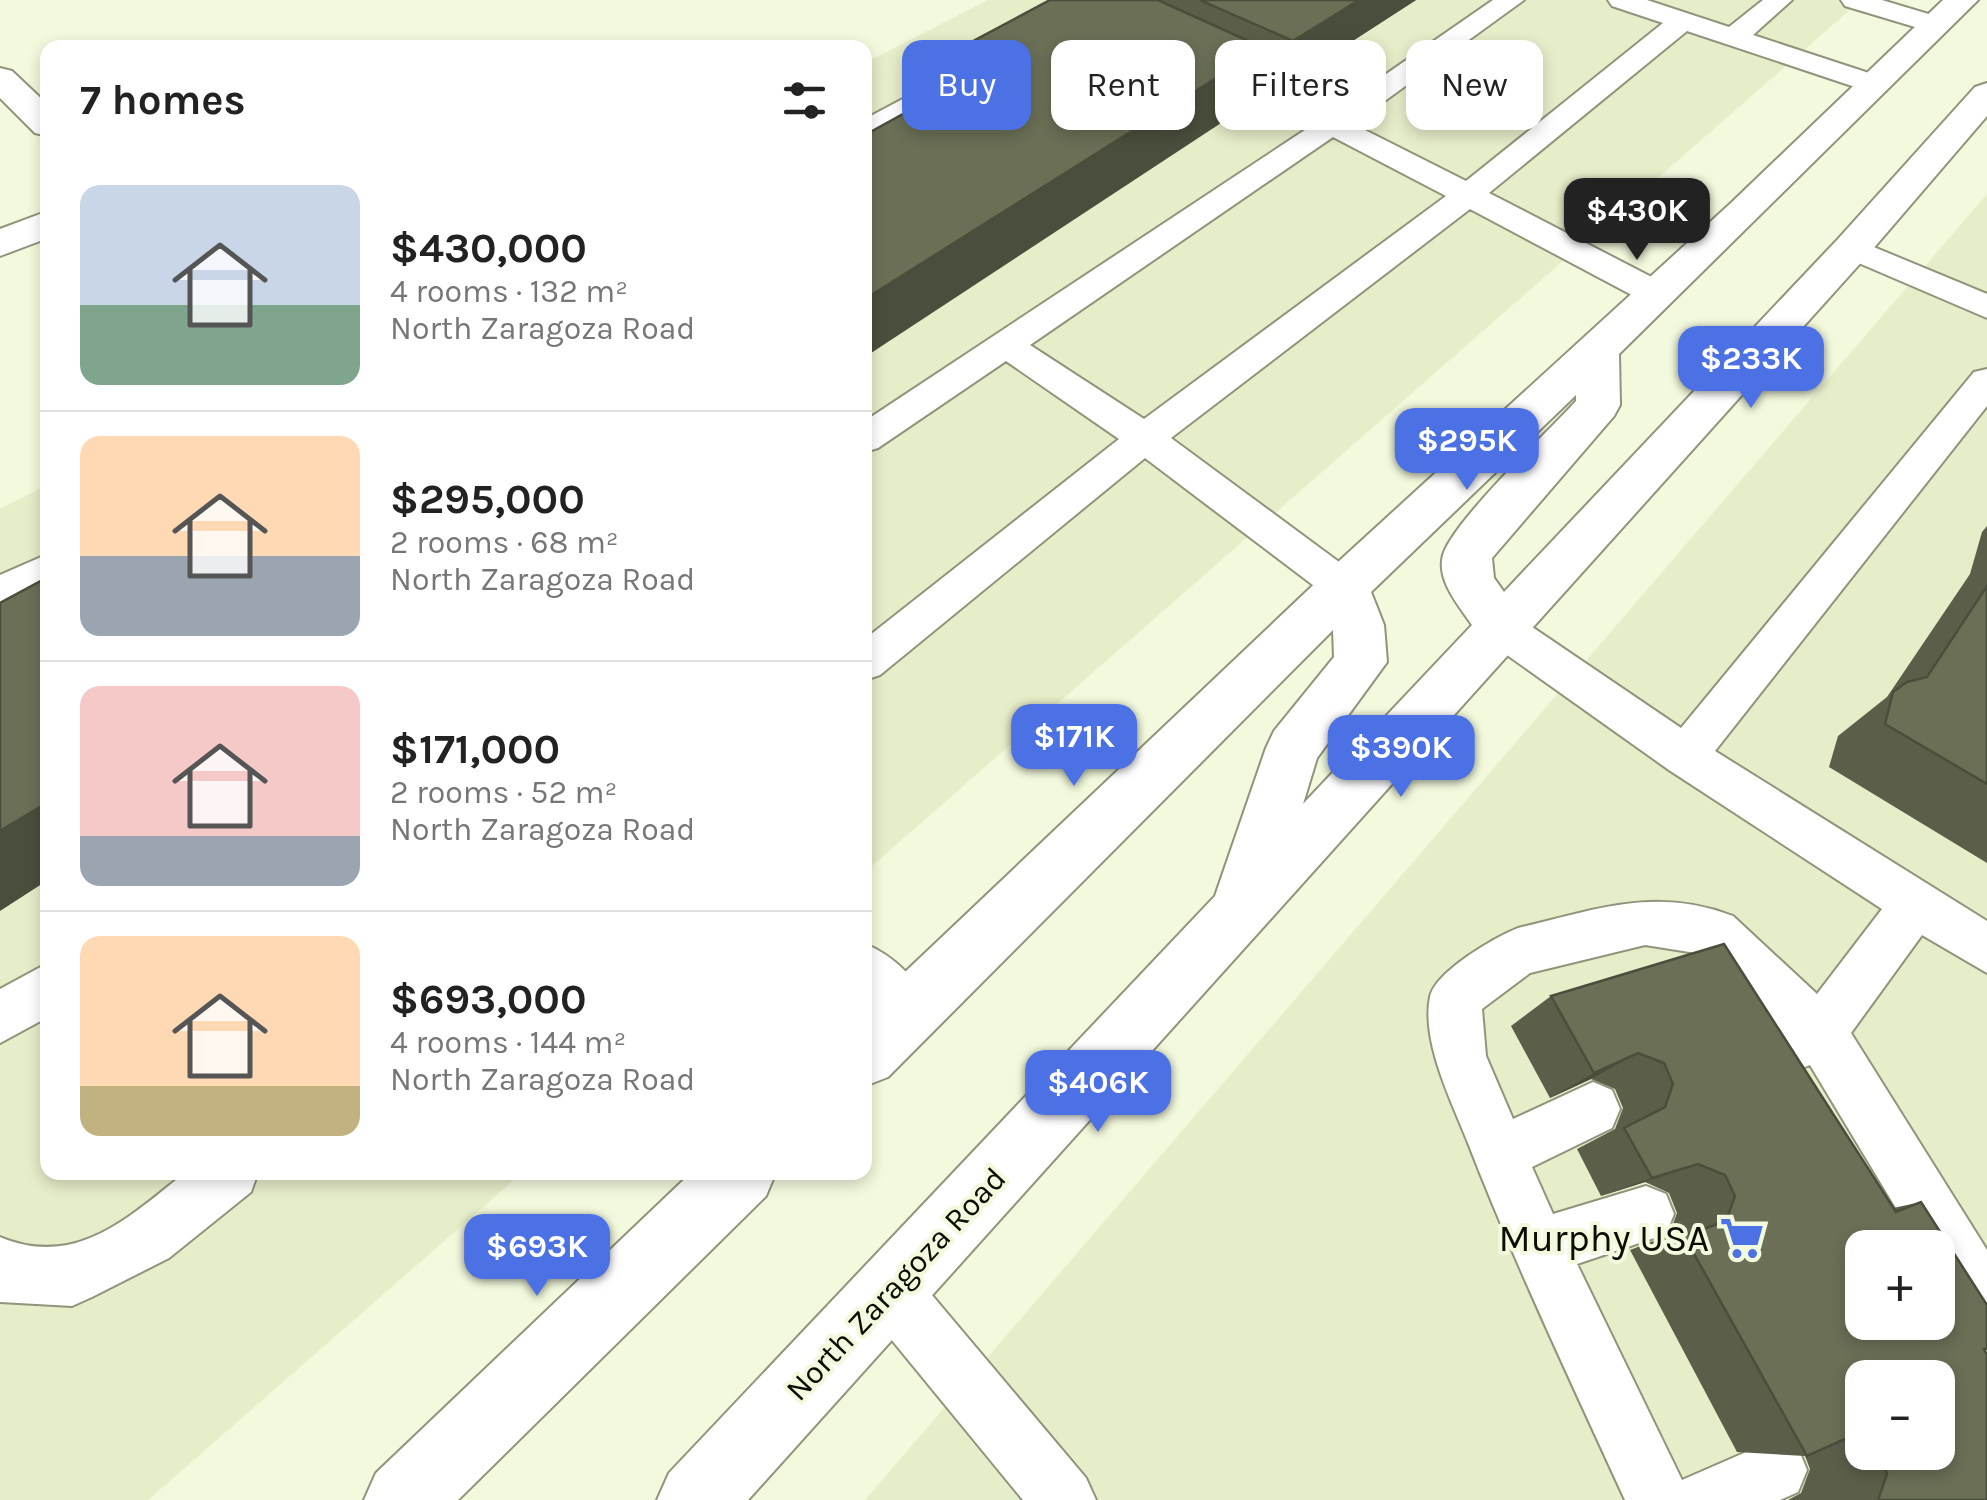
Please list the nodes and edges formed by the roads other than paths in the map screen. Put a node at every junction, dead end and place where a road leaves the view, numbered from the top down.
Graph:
1 (1511, 0) edge
2 (1621, 0) edge
3 (1778, 0) edge
4 (1854, 0) edge
5 (1962, 0) edge
6 (1100, 5) edge
7 (1683, 20) junction
8 (1934, 24) junction
9 (1125, 27) edge
10 (1734, 37) junction
11 (0, 78) edge
12 (1874, 84) junction
13 (1386, 88) edge
14 (1987, 94) edge
15 (40, 118) edge
16 (872, 127) edge
17 (1326, 130) edge
18 (1340, 130) edge
19 (1468, 195) junction
20 (40, 226) edge
21 (0, 244) edge
22 (1852, 248) junction
23 (1657, 294) junction
24 (1987, 307) edge
25 (1006, 345) junction
26 (1597, 350) junction
27 (1987, 382) edge
28 (872, 434) edge
29 (1145, 438) junction
30 (40, 573) edge
31 (1344, 587) junction
32 (0, 594) edge
33 (1501, 628) junction
34 (872, 657) edge
35 (1685, 756) junction
36 (1915, 904) junction
37 (1237, 914) junction
38 (1987, 949) edge
39 (872, 975) edge
40 (40, 992) edge
41 (908, 1012) junction
42 (0, 1018) edge
43 (1820, 1032) junction
44 (872, 1047) edge
45 (1766, 1059) edge
46 (1593, 1110) edge
47 (1500, 1154) junction
48 (221, 1180) edge
49 (734, 1180) edge
50 (1646, 1214) edge
51 (1540, 1246) junction
52 (0, 1266) edge
53 (889, 1290) junction
54 (1987, 1304) edge
55 (1776, 1470) dead end
56 (404, 1500) edge
57 (696, 1500) edge
58 (1064, 1500) edge
59 (1658, 1500) edge
60 (1705, 1500) edge

1 - 13 lane
2 - 7 lane
3 - 10 lane
4 - 8 lane
5 - 8 main road
6 - 9 lane
6 - 16 lane
7 - 10 lane
7 - 19 lane
8 - 12 main road
10 - 12 lane
11 - 15 main road
12 - 23 main road
14 - 22 main road, North Zaragoza Road
17 - 25 lane
18 - 19 lane
19 - 23 lane
19 - 29 lane
20 - 21 main road
22 - 24 lane
22 - 33 main road, North Zaragoza Road
23 - 26 main road
25 - 28 lane
25 - 29 lane
26 - 31 main road
26 - 33 main road
27 - 35 lane
29 - 31 lane
29 - 34 lane
30 - 32 lane
31 - 37 main road
31 - 41 main road
33 - 35 lane
33 - 37 main road, North Zaragoza Road
35 - 36 lane
36 - 38 lane
36 - 43 lane
37 - 53 main road, North Zaragoza Road
39 - 41 lane
40 - 42 lane
41 - 44 main road
43 - 45 lane
43 - 47 lane
43 - 54 lane
46 - 47 lane
47 - 51 lane
48 - 52 lane
49 - 56 main road
50 - 51 lane
51 - 59 lane
53 - 57 main road, North Zaragoza Road
53 - 58 lane
55 - 60 lane

